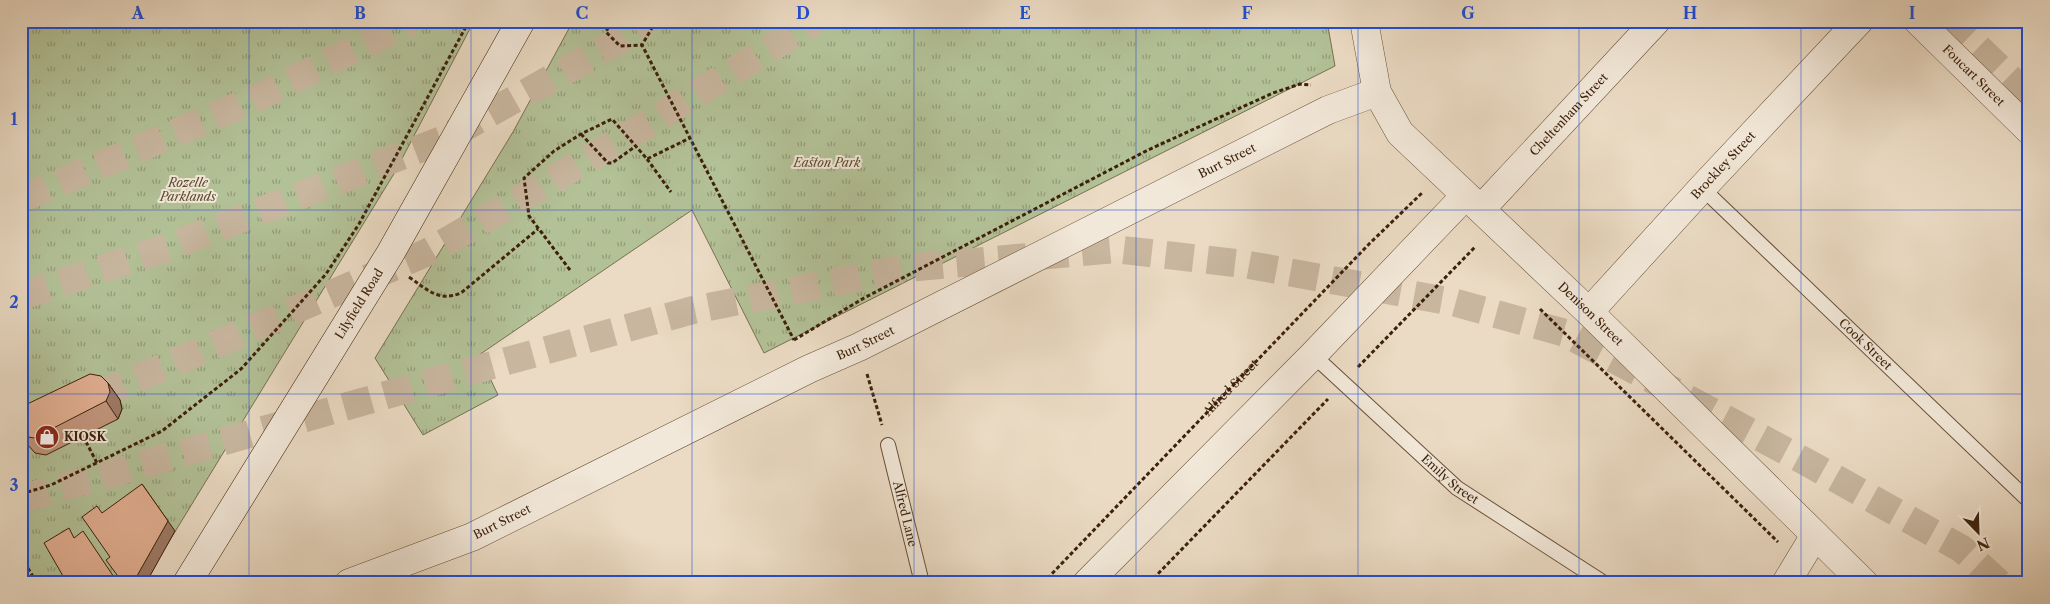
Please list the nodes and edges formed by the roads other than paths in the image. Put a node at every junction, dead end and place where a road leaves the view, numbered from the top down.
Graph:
1 (521, 21) edge
2 (1364, 21) edge
3 (1656, 21) edge
4 (1859, 21) edge
5 (1918, 21) edge
6 (1377, 92) junction
7 (2029, 130) edge
8 (1702, 188) junction
9 (1473, 202) junction
10 (1589, 312) junction
11 (1313, 355) junction
12 (888, 445) road end
13 (2029, 501) edge
14 (1815, 535) junction
15 (1792, 572) edge
16 (187, 583) edge
17 (349, 583) edge
18 (922, 583) edge
19 (1087, 583) edge
20 (1604, 583) edge
21 (1864, 583) edge

1 - 16 street, Lilyfield Road
2 - 6 street, Denison Street
3 - 9 street, Cheltenham Street
4 - 8 street, Brockley Street
5 - 7 street, Foucart Street
6 - 9 street, Denison Street
6 - 17 street, Burt Street
8 - 10 street, Brockley Street
8 - 13 lane, Cook Street
9 - 10 street, Denison Street
9 - 11 street
10 - 14 street, Denison Street
11 - 19 street
11 - 20 lane, Emily Street
12 - 18 lane, Alfred Lane
14 - 15 street
14 - 21 street, Denison Street

